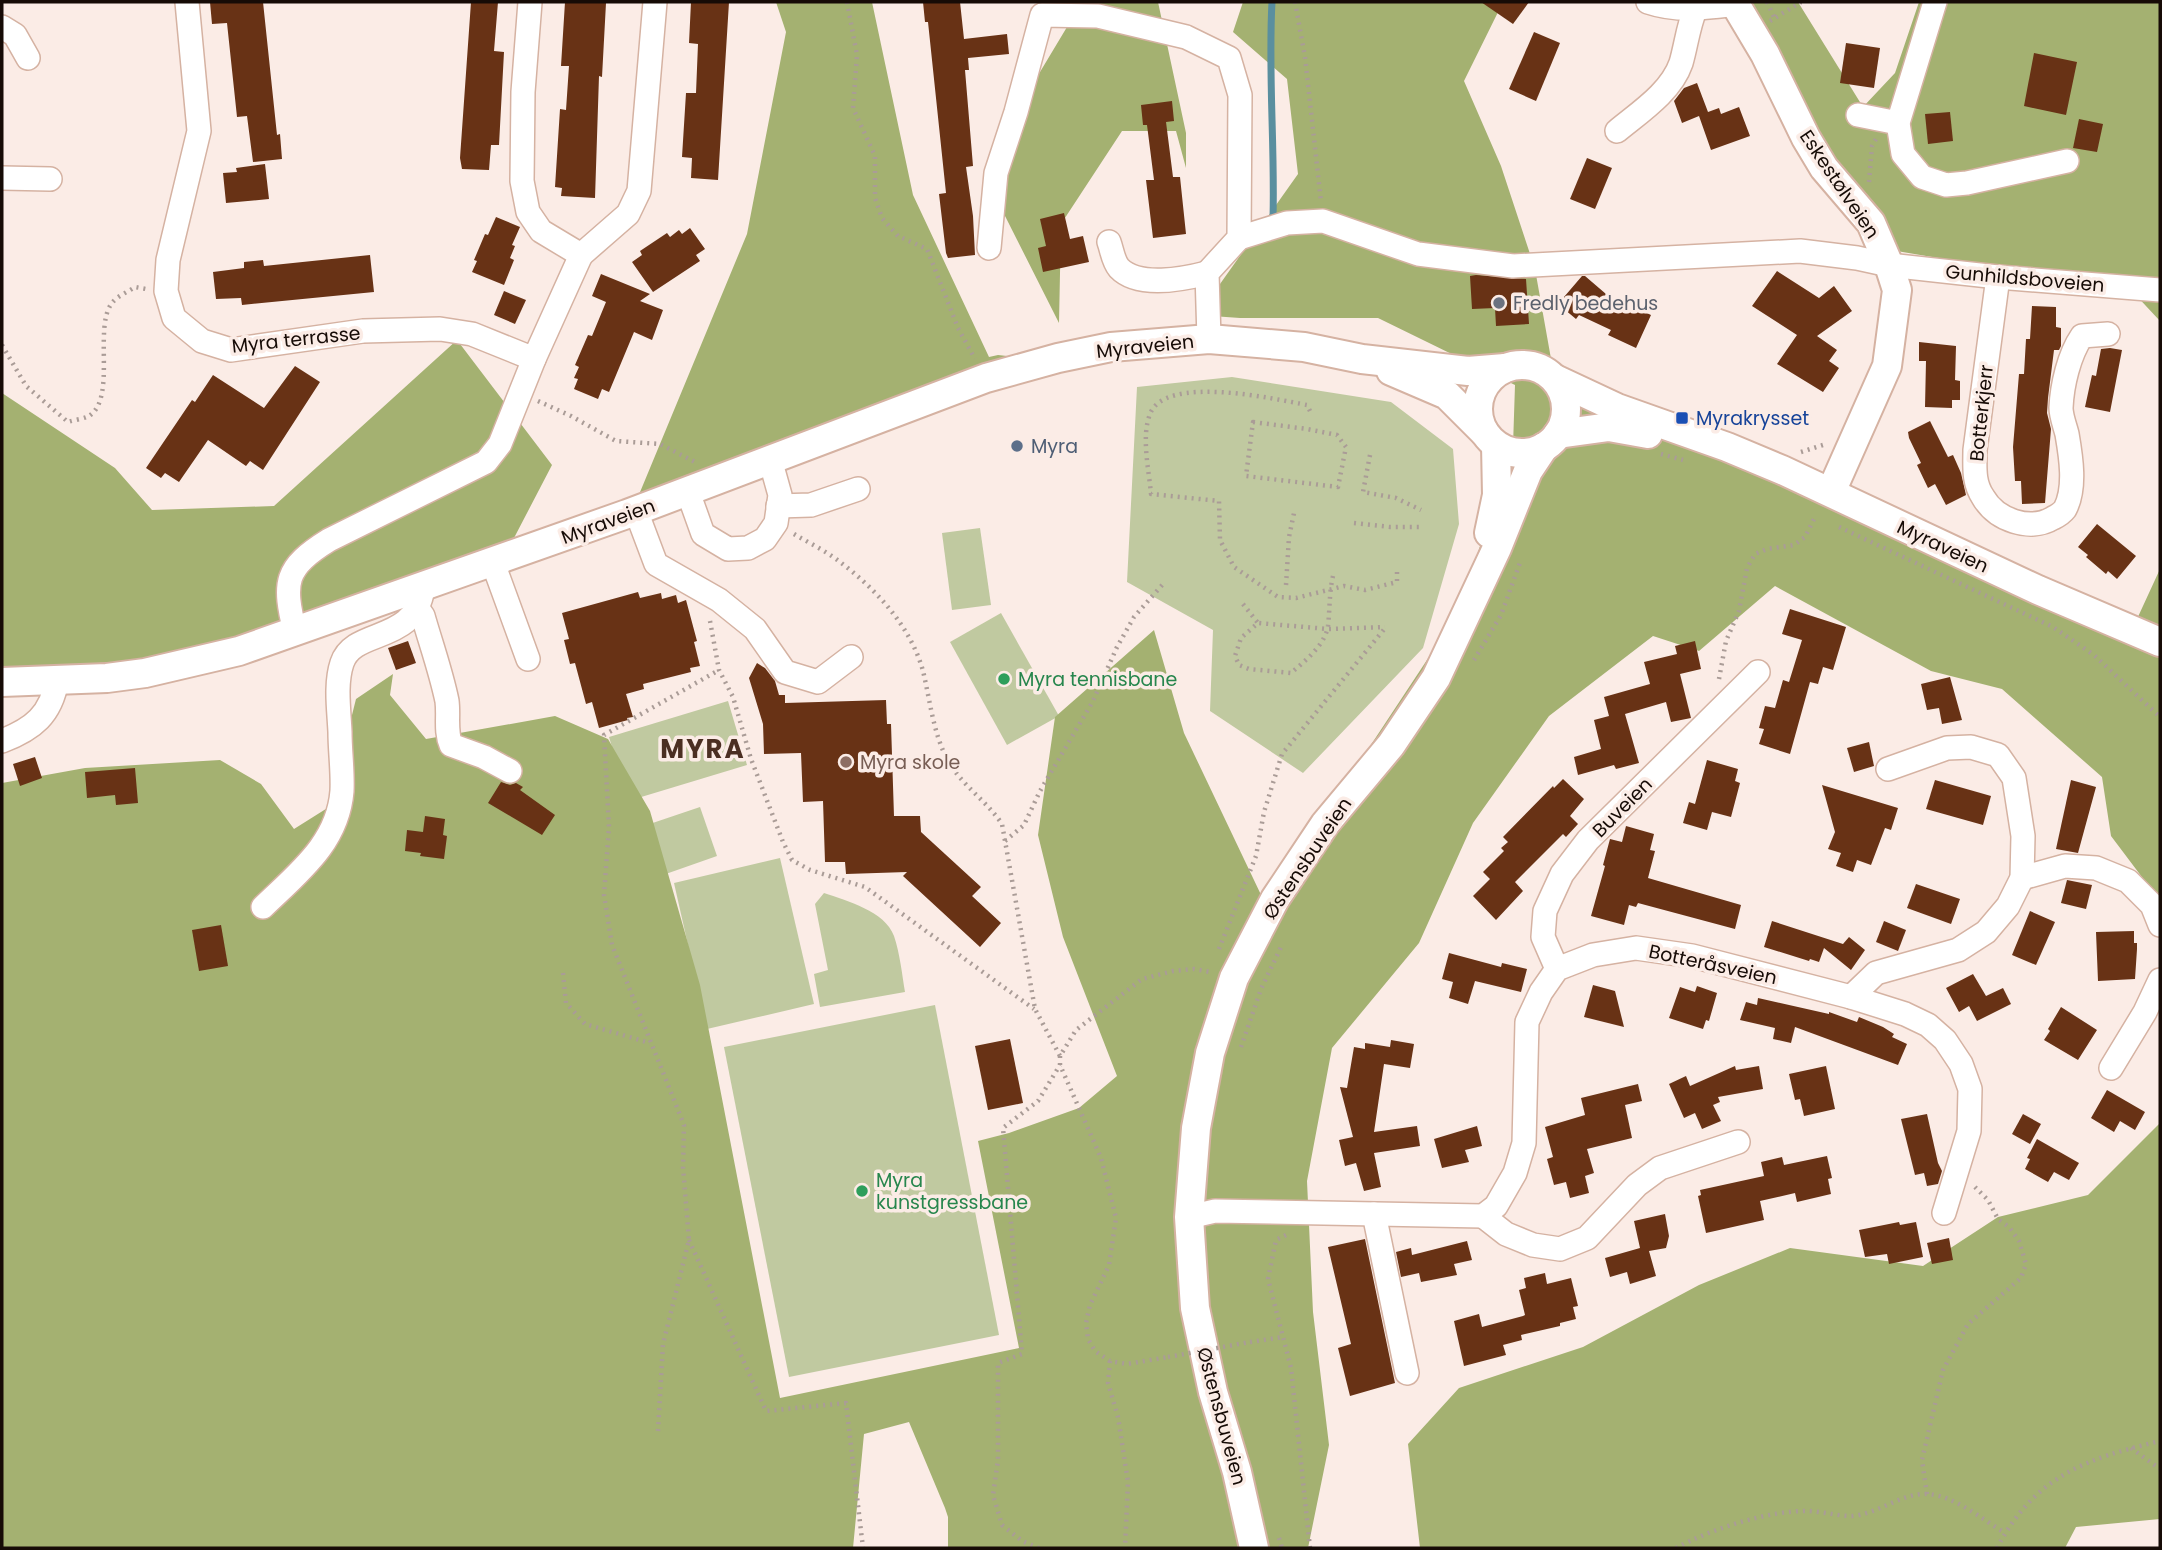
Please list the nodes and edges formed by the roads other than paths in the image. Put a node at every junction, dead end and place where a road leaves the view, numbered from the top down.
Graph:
1 (187, 2) edge
2 (530, 2) edge
3 (654, 2) edge
4 (1648, 2) edge
5 (1935, 2) edge
6 (1734, 3) edge
7 (1038, 9) edge
8 (1695, 10) junction
9 (2, 27) edge
10 (28, 58) dead end
11 (1857, 115) dead end
12 (1898, 123) junction
13 (1618, 131) dead end
14 (2067, 162) dead end
15 (2, 177) edge
16 (50, 179) dead end
17 (1239, 238) junction
18 (1109, 242) dead end
19 (989, 248) dead end
20 (581, 256) junction
21 (1889, 265) junction
22 (1208, 273) junction
23 (1998, 277) junction
24 (2160, 290) edge
25 (2108, 334) dead end
26 (1209, 340) junction
27 (534, 359) junction
28 (1362, 359) junction
29 (1505, 368) junction
30 (1555, 379) junction
31 (1490, 438) junction
32 (1551, 440) junction
33 (1727, 447) junction
34 (770, 459) junction
35 (858, 489) dead end
36 (688, 492) junction
37 (1824, 504) junction
38 (636, 511) junction
39 (777, 515) junction
40 (492, 563) junction
41 (420, 599) junction
42 (1472, 604) junction
43 (295, 632) junction
44 (2160, 642) edge
45 (851, 657) dead end
46 (528, 659) dead end
47 (1758, 671) dead end
48 (57, 680) junction
49 (2, 682) edge
50 (2, 741) edge
51 (1888, 769) dead end
52 (510, 771) dead end
53 (2022, 878) junction
54 (263, 907) dead end
55 (2160, 925) edge
56 (1557, 969) junction
57 (2160, 980) edge
58 (1852, 997) junction
59 (2111, 1068) dead end
60 (1738, 1142) dead end
61 (1944, 1213) dead end
62 (1374, 1214) junction
63 (1483, 1216) junction
64 (1189, 1217) junction
65 (1407, 1373) dead end
66 (1254, 1548) edge

1 - 27 street, Myra terrasse
2 - 20 street
3 - 20 street
4 - 8 street
5 - 12 street
6 - 8 street
6 - 21 main road, Eskestølveien
7 - 17 street
7 - 19 street
8 - 13 street
9 - 10 street
11 - 12 street
12 - 14 street
15 - 16 street
17 - 21 street, Gunhildsboveien
17 - 22 street
18 - 22 street
20 - 27 street
21 - 23 street, Gunhildsboveien
21 - 37 main road, Eskestølveien
22 - 26 street, Myraveien
23 - 24 street, Gunhildsboveien
23 - 25 street, Botterkjerr
26 - 28 main road, Myraveien
26 - 34 main road, Myraveien
27 - 43 street
28 - 29 main road, Myraveien
28 - 31 main road, Myraveien
29 - 30 main road
29 - 31 main road
30 - 32 main road
30 - 33 main road, Myraveien
31 - 32 main road
31 - 42 main road, Østensbuveien
32 - 33 main road, Myraveien
32 - 42 main road, Østensbuveien
33 - 37 main road, Myraveien
34 - 36 main road, Myraveien
34 - 39 street
35 - 39 street
36 - 38 main road, Myraveien
36 - 39 street
37 - 44 main road, Myraveien
38 - 40 main road, Myraveien
38 - 45 street
40 - 41 main road, Myraveien
40 - 46 street
41 - 43 main road, Myraveien
41 - 52 street
41 - 54 street
42 - 64 main road, Østensbuveien
43 - 48 main road, Myraveien
47 - 56 street, Buveien
48 - 49 main road, Myraveien
48 - 50 street
51 - 53 street
53 - 55 street
53 - 58 street
56 - 58 street, Botteråsveien
56 - 63 street
57 - 59 street
58 - 61 street, Botteråsveien
60 - 63 street
62 - 63 street
62 - 64 street
62 - 65 street
64 - 66 main road, Østensbuveien

